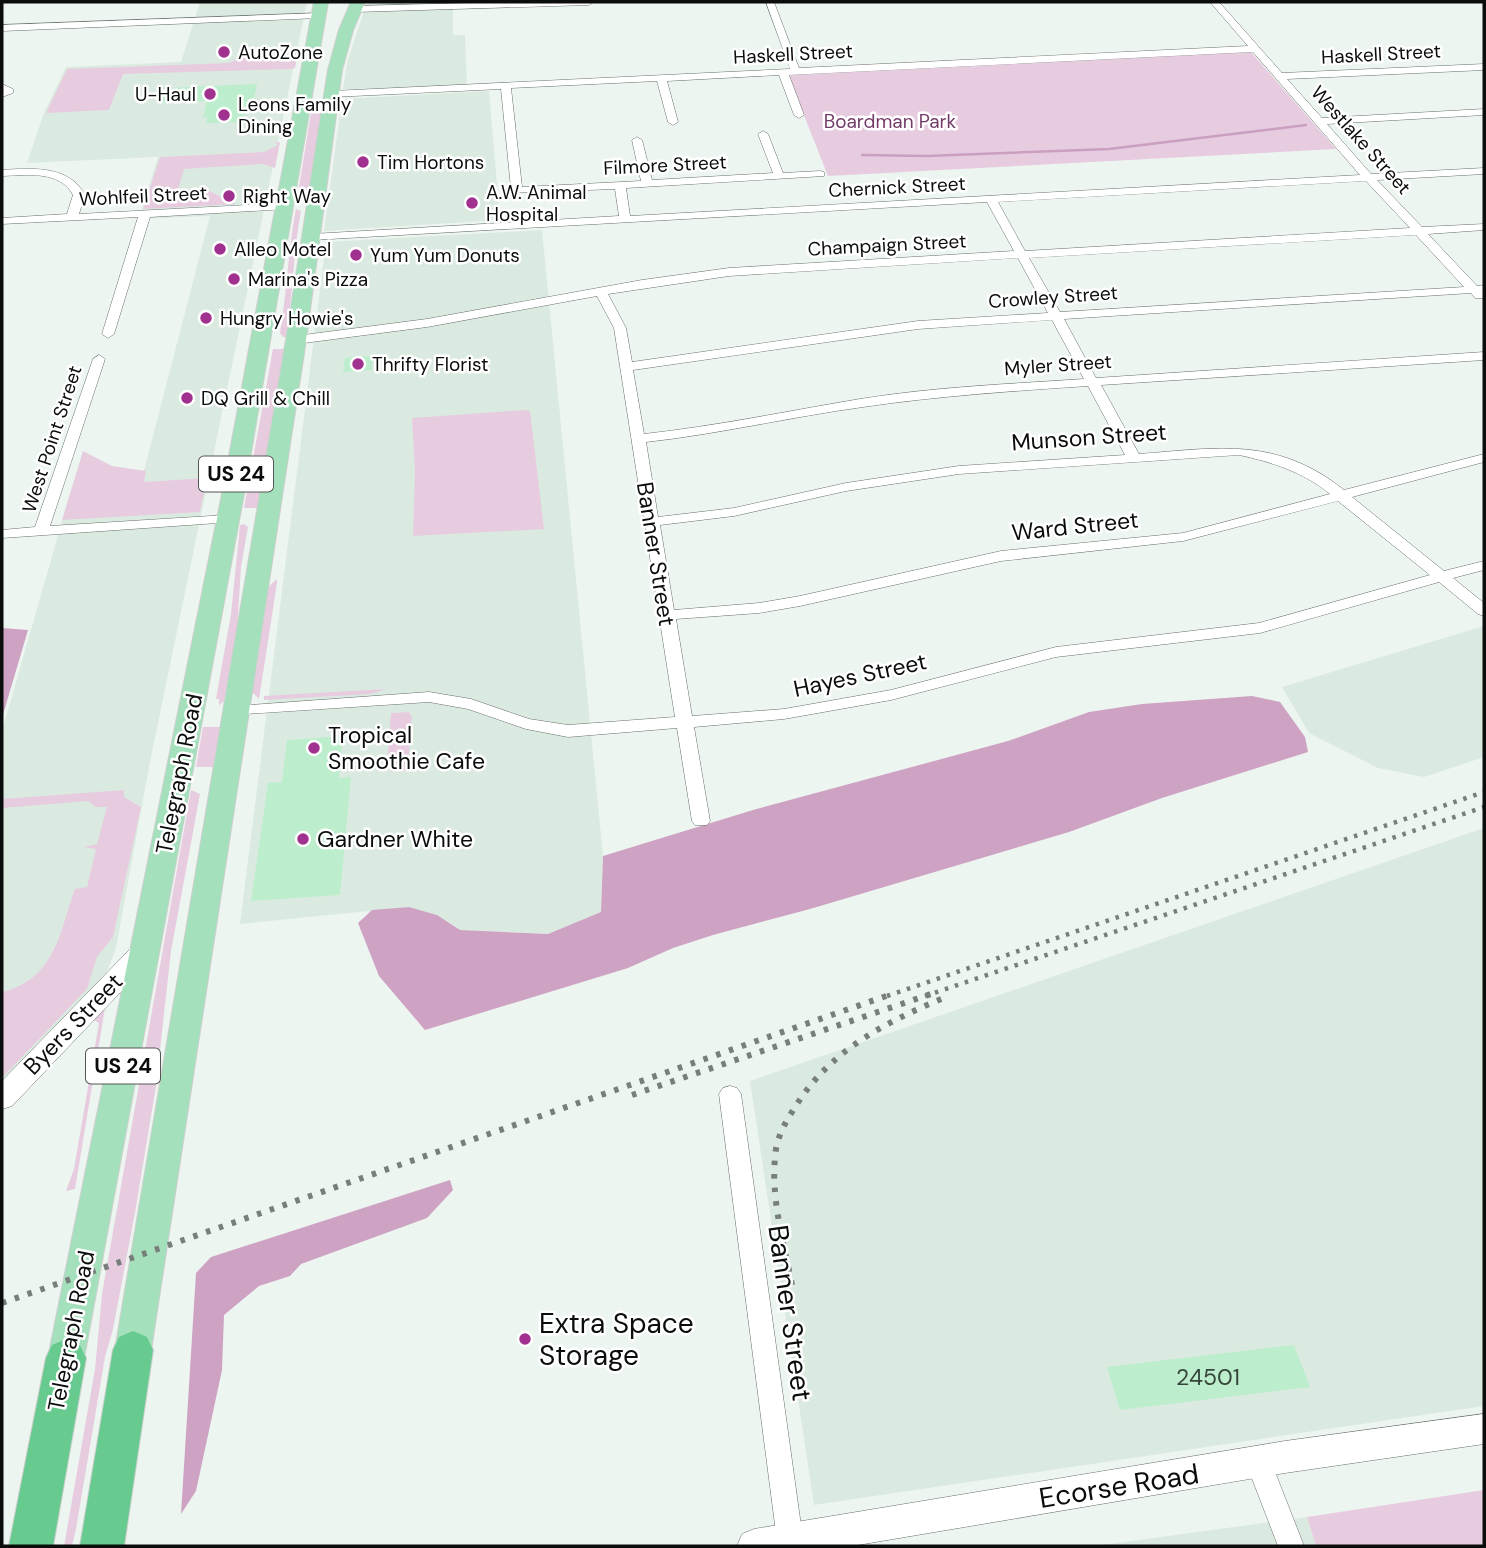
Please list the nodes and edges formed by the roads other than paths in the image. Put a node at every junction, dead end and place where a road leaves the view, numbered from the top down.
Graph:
1 (589, 2) edge
2 (770, 2) edge
3 (1214, 2) edge
4 (343, 7) edge
5 (319, 15) edge
6 (2, 28) edge
7 (1255, 49) junction
8 (312, 58) junction
9 (336, 64) junction
10 (1484, 66) edge
11 (783, 72) junction
12 (796, 72) junction
13 (1280, 76) junction
14 (661, 78) junction
15 (506, 86) junction
16 (2, 87) edge
17 (2, 94) edge
18 (332, 94) junction
19 (1484, 112) edge
20 (799, 116) dead end
21 (1319, 121) junction
22 (673, 122) dead end
23 (763, 134) dead end
24 (637, 140) dead end
25 (1484, 171) edge
26 (2, 173) edge
27 (820, 174) dead end
28 (779, 176) junction
29 (1369, 178) junction
30 (647, 183) junction
31 (620, 185) junction
32 (990, 199) junction
33 (286, 206) junction
34 (145, 213) junction
35 (72, 217) junction
36 (625, 220) junction
37 (2, 221) edge
38 (1484, 227) edge
39 (1419, 230) junction
40 (312, 237) junction
41 (1021, 254) junction
42 (307, 262) junction
43 (274, 268) junction
44 (1479, 289) edge
45 (601, 292) junction
46 (1484, 300) edge
47 (1055, 316) junction
48 (108, 334) dead end
49 (296, 340) junction
50 (1484, 356) edge
51 (99, 359) dead end
52 (626, 367) junction
53 (1092, 382) junction
54 (638, 439) junction
55 (1133, 456) junction
56 (1484, 458) edge
57 (1342, 496) junction
58 (228, 519) junction
59 (650, 522) junction
60 (41, 531) junction
61 (2, 534) edge
62 (218, 565) junction
63 (1484, 565) edge
64 (1442, 578) junction
65 (253, 603) junction
66 (1484, 611) edge
67 (666, 615) junction
68 (236, 711) junction
69 (684, 723) junction
70 (179, 775) junction
71 (224, 779) junction
72 (701, 821) dead end
73 (145, 950) junction
74 (730, 1094) dead end
75 (2, 1098) edge
76 (133, 1350) joint
77 (66, 1358) joint
78 (1484, 1429) edge
79 (1259, 1463) junction
80 (790, 1541) junction
81 (31, 1546) edge
82 (102, 1546) edge
83 (754, 1546) edge
84 (1291, 1546) edge

1 - 4 street
2 - 12 street
3 - 7 street, Westlake Street
4 - 9 main road, Telegraph Road / US 24
5 - 6 street
5 - 8 main road, Telegraph Road / US 24
5 - 9 main road
7 - 12 street, Haskell Street
7 - 13 street, Westlake Street
8 - 18 main road
8 - 33 main road, Telegraph Road / US 24
9 - 18 main road, Telegraph Road / US 24
10 - 13 street, Haskell Street
11 - 12 street, Haskell Street
11 - 14 street, Haskell Street
11 - 20 street
13 - 21 street, Westlake Street
14 - 15 street, Haskell Street
14 - 22 street
15 - 18 street, Haskell Street
15 - 31 street, Filmore Street
16 - 17 street
18 - 40 main road, Telegraph Road / US 24
19 - 21 street
21 - 29 street, Westlake Street
23 - 28 street
24 - 30 street
25 - 29 street, Chernick Street
26 - 35 street
27 - 28 street, Filmore Street
28 - 30 street, Filmore Street
29 - 32 street, Chernick Street
29 - 39 street, Westlake Street
30 - 31 street, Filmore Street
31 - 36 street
32 - 36 street, Chernick Street
32 - 41 street
33 - 34 street, Wohlfeil Street
33 - 42 main road
33 - 43 main road, Telegraph Road / US 24
34 - 35 street, Wohlfeil Street
34 - 48 street
35 - 37 street, Wohlfeil Street
36 - 40 street, Chernick Street
38 - 39 street, Champaign Street
39 - 41 street, Champaign Street
39 - 44 street, Westlake Street
40 - 42 main road, Telegraph Road / US 24
41 - 45 street, Champaign Street
41 - 47 street
42 - 49 main road, Telegraph Road / US 24
43 - 49 main road
43 - 58 main road, Telegraph Road / US 24
44 - 46 street, Westlake Street
44 - 47 street, Crowley Street
45 - 49 street, Champaign Street
45 - 52 street, Banner Street
47 - 52 street, Crowley Street
47 - 53 street
49 - 65 main road, Telegraph Road / US 24
50 - 53 street, Myler Street
51 - 60 street, West Point Street
52 - 54 street, Banner Street
53 - 54 street, Myler Street
53 - 55 street
54 - 59 street, Banner Street
55 - 57 street, Munson Street
55 - 59 street, Munson Street
56 - 57 street, Ward Street
57 - 64 street, Munson Street
57 - 67 street, Ward Street
58 - 60 street
58 - 62 main road, Telegraph Road / US 24
58 - 65 main road
59 - 67 street, Banner Street
60 - 61 street
62 - 68 main road
62 - 70 main road, Telegraph Road / US 24
63 - 64 street, Hayes Street
64 - 66 street, Munson Street
64 - 69 street, Hayes Street
65 - 68 main road, Telegraph Road / US 24
67 - 69 street, Banner Street
68 - 69 street, Hayes Street
68 - 71 main road, Telegraph Road / US 24
69 - 72 street, Banner Street
70 - 71 main road
70 - 73 main road, Telegraph Road / US 24
71 - 76 main road, Telegraph Road / US 24
73 - 75 main road, Byers Street
73 - 77 main road, Telegraph Road / US 24
74 - 80 street, Banner Street
76 - 82 highway, Telegraph Road / US 24
77 - 81 highway, Telegraph Road / US 24
78 - 79 main road, Ecorse Road
79 - 80 main road, Ecorse Road
79 - 84 street
80 - 83 main road, Ecorse Road

